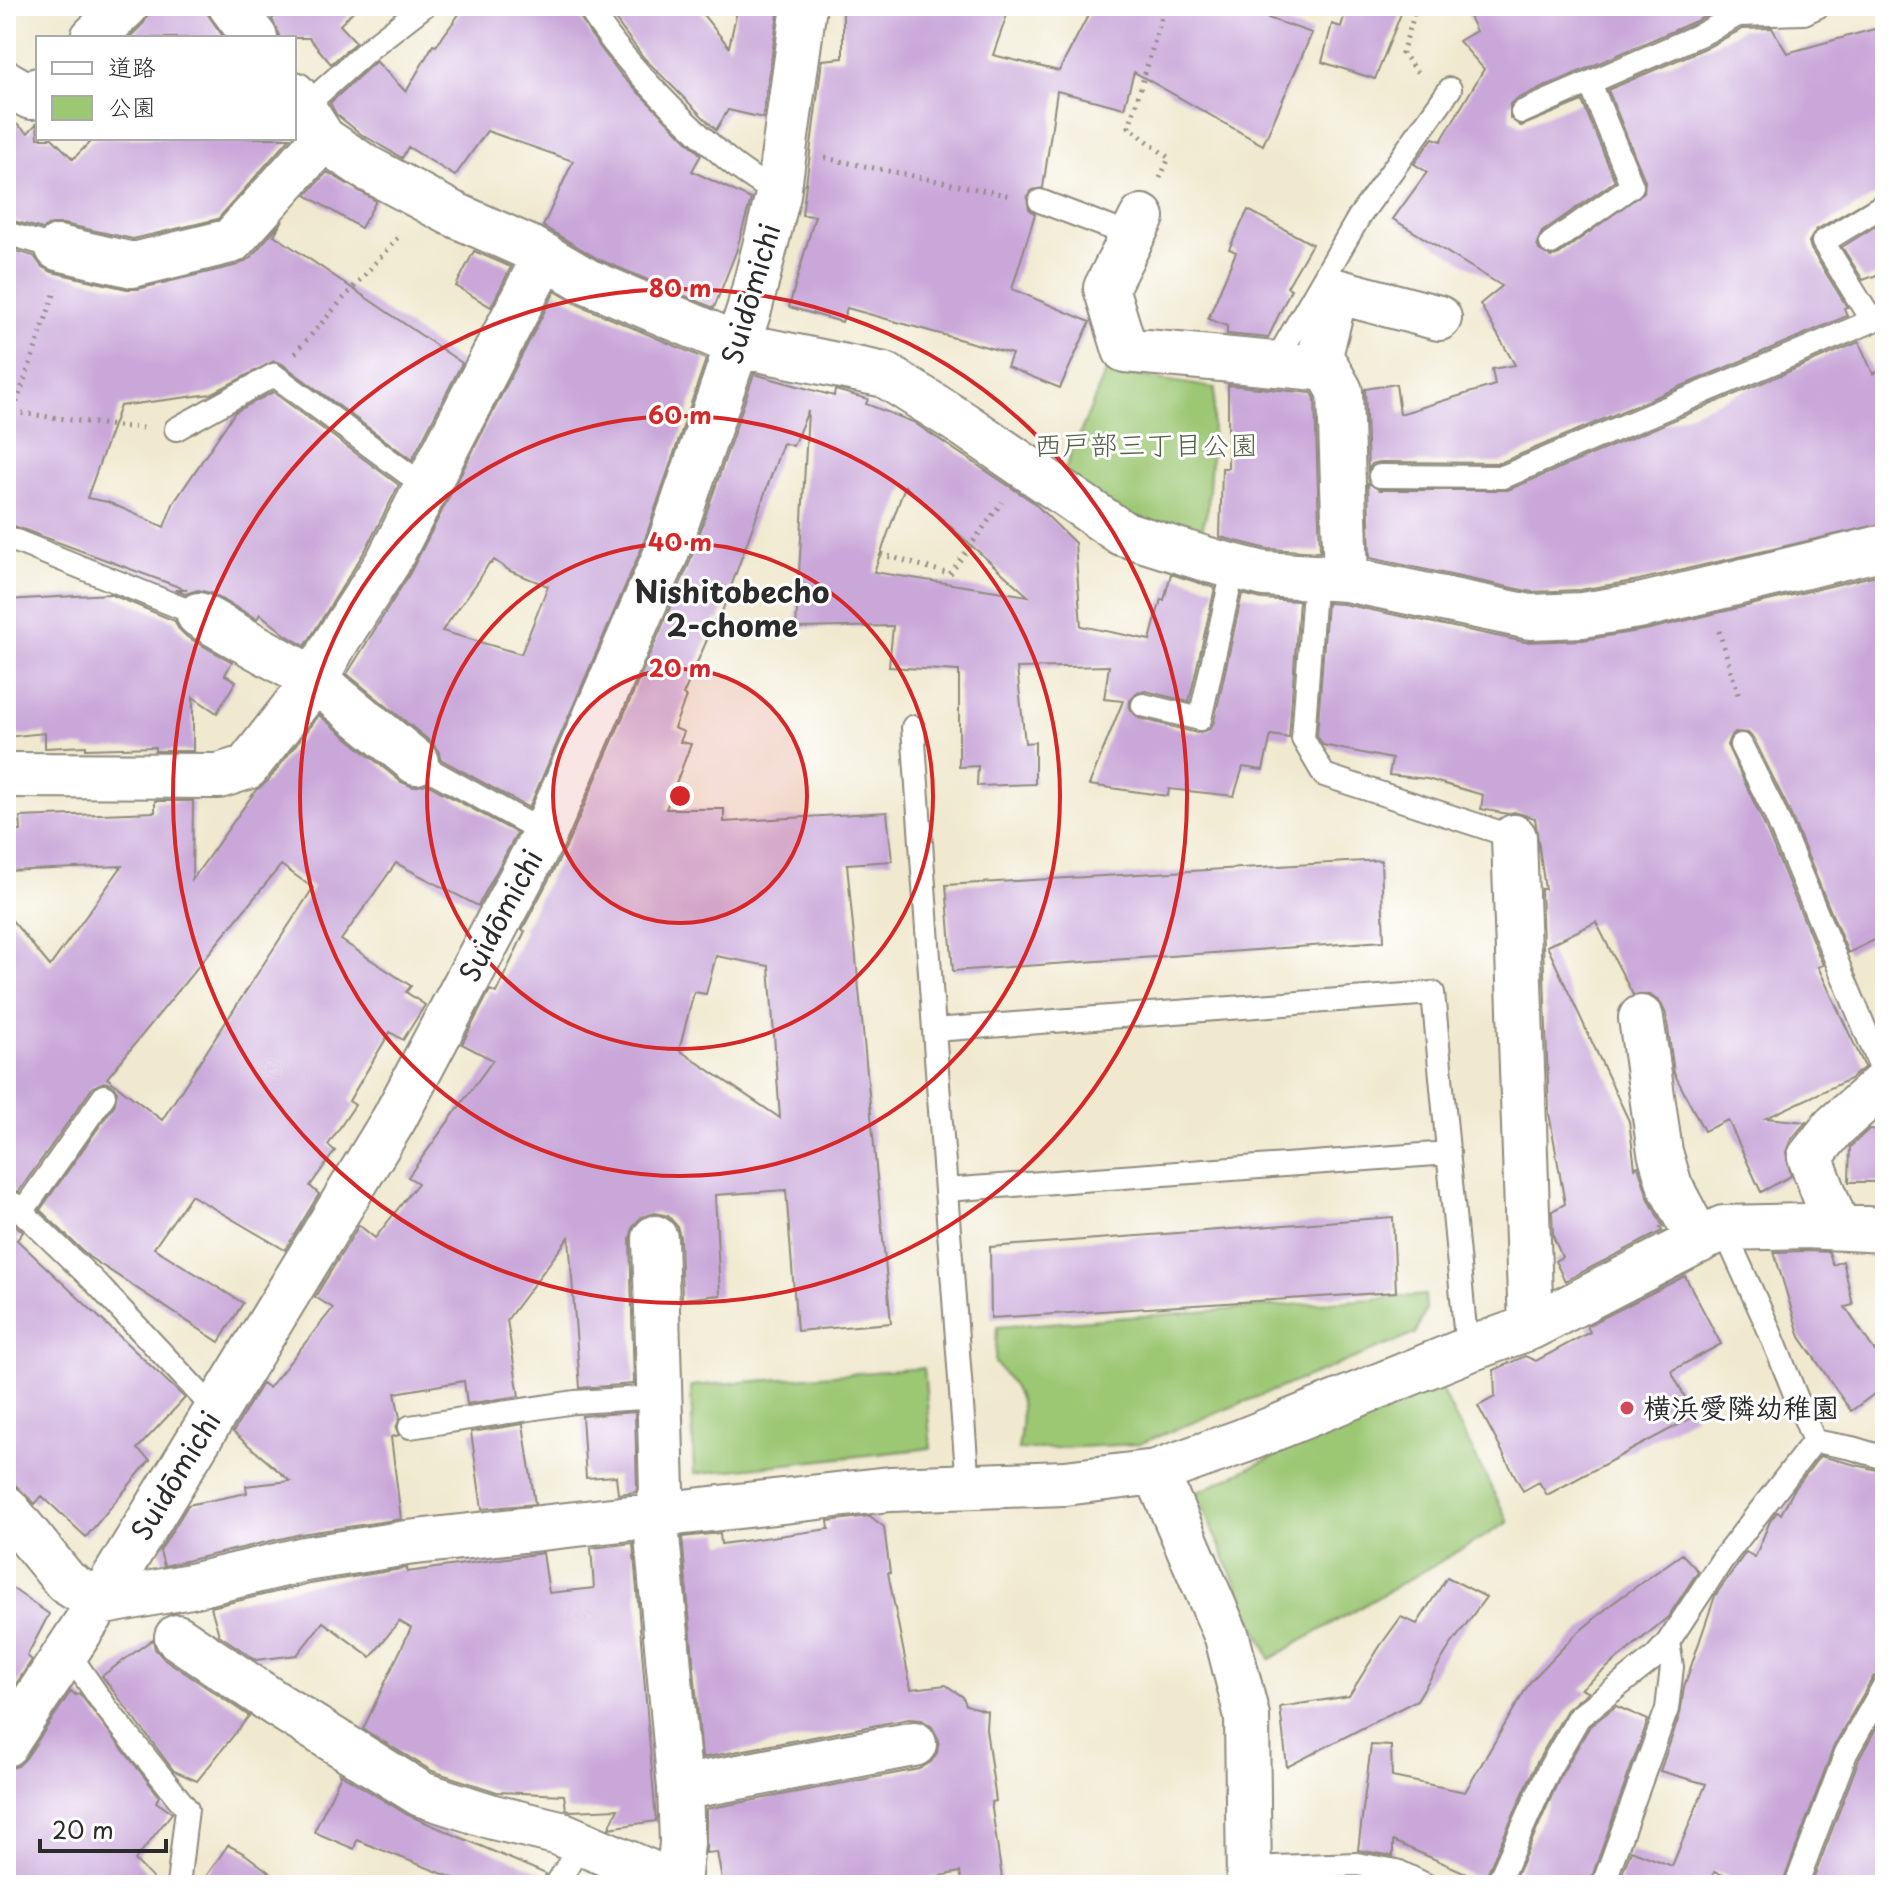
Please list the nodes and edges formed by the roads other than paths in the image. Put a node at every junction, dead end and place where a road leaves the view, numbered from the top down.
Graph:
1 (126, 6) edge
2 (231, 6) edge
3 (424, 6) edge
4 (588, 6) edge
5 (804, 6) edge
6 (1819, 6) edge
7 (95, 36) edge
8 (254, 36) edge
9 (6, 83) edge
10 (1590, 83) junction
11 (1450, 89) dead end
12 (36, 92) edge
13 (1522, 112) dead end
14 (307, 114) edge
15 (296, 132) edge
16 (291, 140) edge
17 (778, 195) junction
18 (1040, 201) road end
19 (1885, 204) edge
20 (1137, 227) joint
21 (6, 233) edge
22 (1551, 243) dead end
23 (64, 249) joint
24 (545, 256) junction
25 (1878, 317) edge
26 (1439, 318) dead end
27 (738, 345) junction
28 (1274, 364) junction
29 (1328, 369) junction
30 (176, 429) road end
31 (1380, 476) dead end
32 (427, 488) junction
33 (6, 537) edge
34 (1885, 547) edge
35 (1234, 566) junction
36 (1331, 578) junction
37 (199, 615) joint
38 (315, 680) junction
39 (1143, 705) dead end
40 (913, 727) dead end
41 (1741, 745) dead end
42 (416, 762) joint
43 (6, 775) edge
44 (545, 833) junction
45 (1514, 837) joint
46 (1641, 1018) dead end
47 (934, 1030) junction
48 (1885, 1079) edge
49 (104, 1096) dead end
50 (1449, 1153) junction
51 (946, 1190) junction
52 (1837, 1227) junction
53 (1885, 1230) edge
54 (1711, 1234) junction
55 (655, 1238) dead end
56 (1531, 1327) junction
57 (1467, 1350) junction
58 (660, 1397) junction
59 (216, 1411) junction
60 (410, 1427) dead end
61 (1814, 1441) junction
62 (1885, 1458) edge
63 (1156, 1472) junction
64 (968, 1486) junction
65 (6, 1508) edge
66 (655, 1514) junction
67 (99, 1603) junction
68 (177, 1637) dead end
69 (1668, 1642) junction
70 (67, 1651) junction
71 (1885, 1684) edge
72 (6, 1744) edge
73 (914, 1744) dead end
74 (680, 1788) junction
75 (582, 1843) junction
76 (1249, 1877) edge
77 (678, 1884) edge
78 (178, 1885) edge
79 (556, 1885) edge
80 (1426, 1885) edge
81 (1497, 1885) edge
82 (1603, 1885) edge
83 (1796, 1885) edge

1 - 7 street
2 - 8 street
3 - 14 lane
4 - 17 lane
5 - 17 street, Suidōmichi
6 - 10 lane
9 - 12 street
10 - 13 lane
10 - 22 lane
11 - 28 lane
14 - 15 street
14 - 24 street
16 - 23 street
17 - 27 street, Suidōmichi
18 - 20 lane
19 - 25 lane
20 - 28 street
21 - 23 lane
24 - 27 street
24 - 32 street
25 - 31 lane
26 - 29 street
27 - 35 street
27 - 44 street, Suidōmichi
28 - 29 street
29 - 36 street
30 - 32 lane
32 - 38 street
33 - 37 lane
34 - 36 street
35 - 36 street
35 - 39 lane
36 - 45 lane
37 - 38 street
38 - 42 street
38 - 43 street
40 - 47 lane
41 - 48 lane
42 - 44 lane
44 - 59 street, Suidōmichi
45 - 56 street
46 - 54 street
47 - 50 lane
47 - 51 lane
48 - 52 street
49 - 59 lane
50 - 51 lane
50 - 57 lane
51 - 64 lane
52 - 53 street
52 - 54 street
54 - 56 street
54 - 61 lane
55 - 58 street
56 - 57 street
57 - 63 street
58 - 60 lane
58 - 66 street
59 - 67 street, Suidōmichi
61 - 62 lane
61 - 69 lane
63 - 64 street
63 - 76 street
64 - 66 street
65 - 67 street
66 - 67 street
66 - 74 street
67 - 70 street, Suidōmichi
68 - 75 street
69 - 81 lane
69 - 82 lane
70 - 72 street, Suidōmichi
70 - 78 lane
71 - 83 lane
73 - 74 street
74 - 77 street
75 - 77 street
75 - 79 lane
76 - 80 lane

